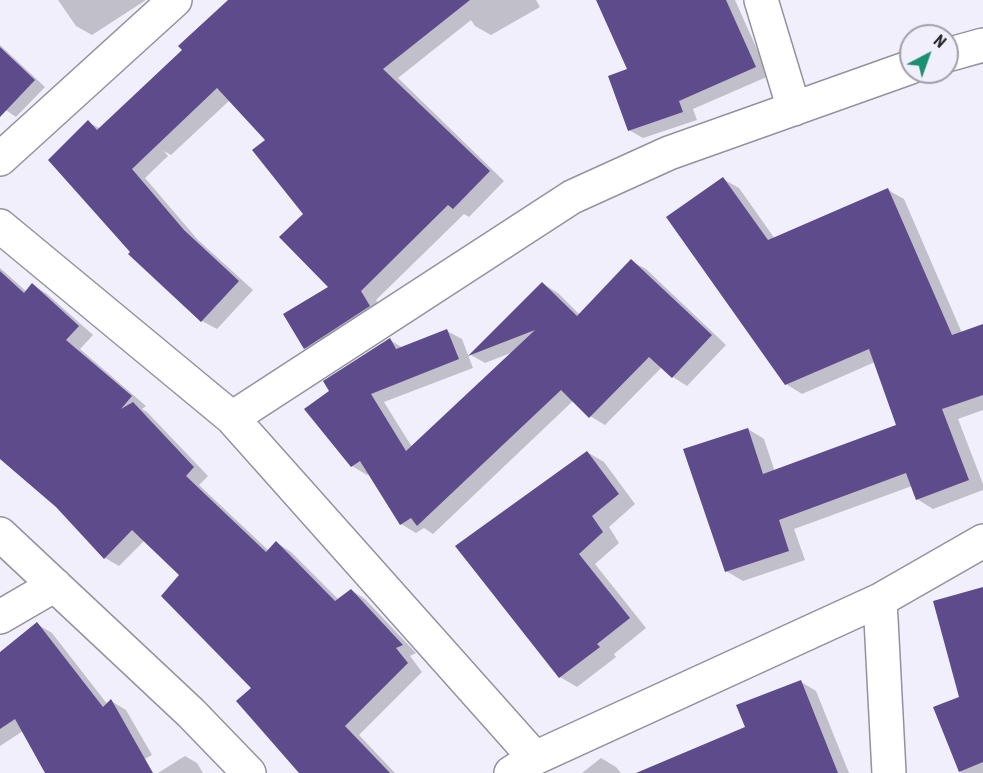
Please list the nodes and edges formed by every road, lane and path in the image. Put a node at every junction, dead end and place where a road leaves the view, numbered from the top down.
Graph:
1 (175, 0) edge
2 (761, 0) edge
3 (983, 45) edge
4 (959, 52) edge
5 (899, 71) edge
6 (794, 109) junction
7 (0, 159) edge
8 (0, 226) edge
9 (232, 418) junction
10 (0, 534) edge
11 (983, 541) edge
12 (55, 585) junction
13 (880, 600) junction
14 (0, 617) edge
15 (523, 766) edge
16 (249, 773) edge
17 (889, 773) edge

1 - 7 street
2 - 6 street
3 - 4 street
5 - 6 street
6 - 9 street
8 - 9 street
9 - 15 street
10 - 12 street
11 - 13 street
12 - 14 street
12 - 16 street
13 - 15 street
13 - 17 street

